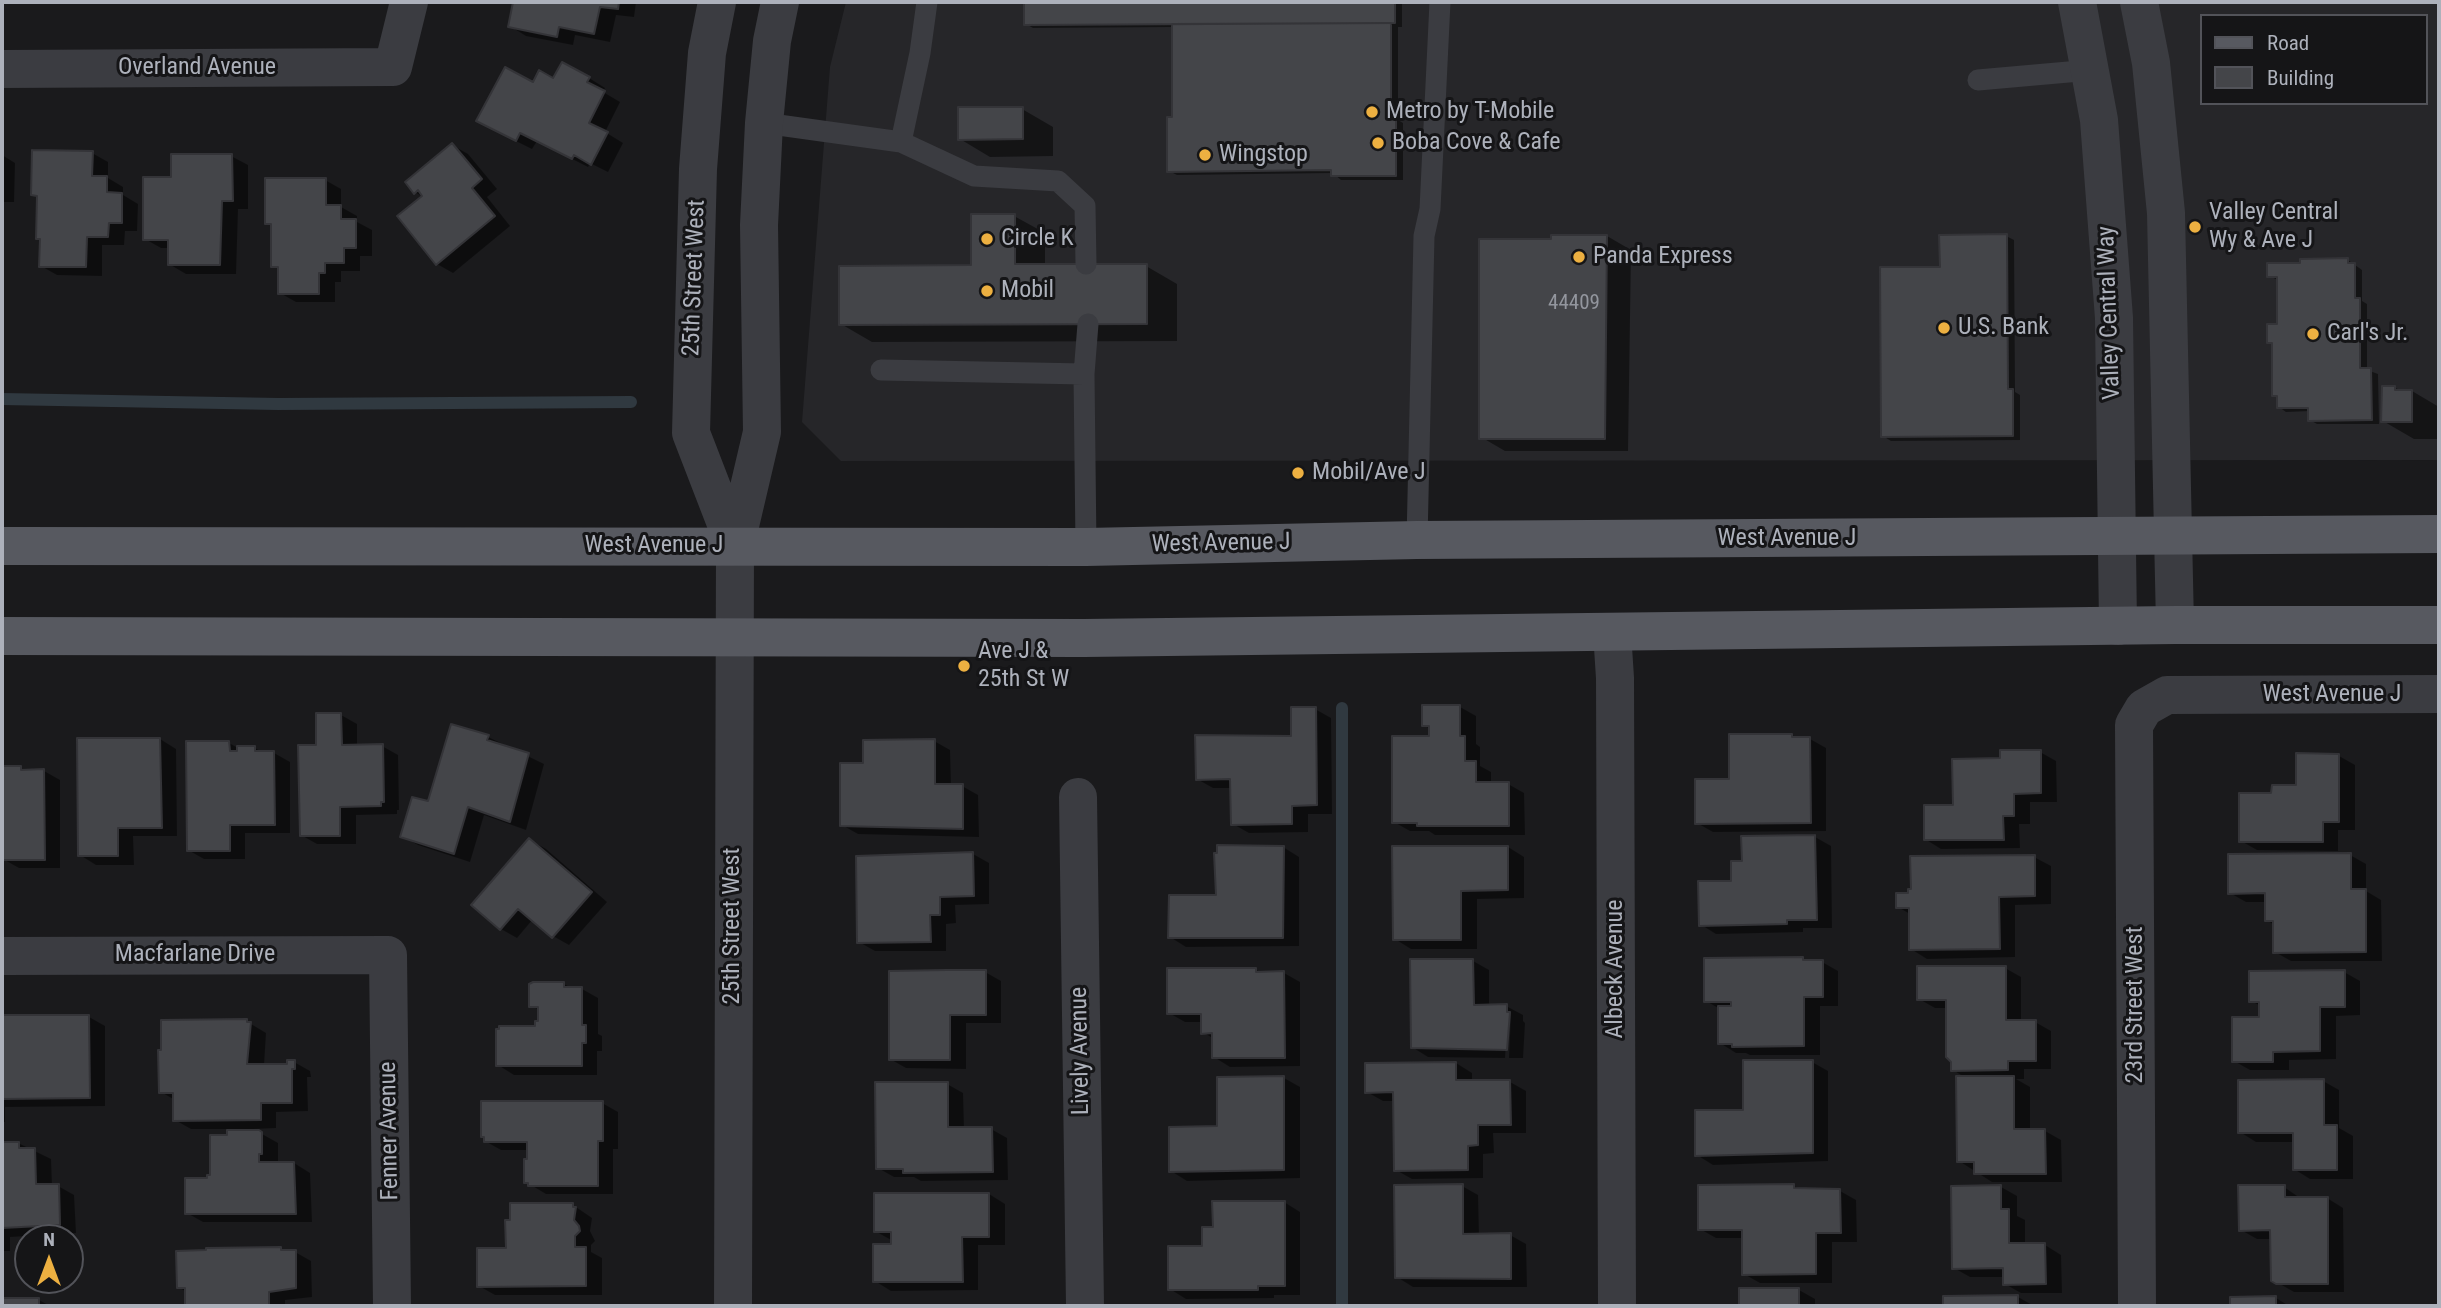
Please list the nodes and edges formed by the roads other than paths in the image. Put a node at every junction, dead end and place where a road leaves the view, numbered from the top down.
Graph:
1 (409, 2) edge
2 (717, 2) edge
3 (780, 2) edge
4 (927, 2) edge
5 (1440, 2) edge
6 (2077, 2) edge
7 (2139, 2) edge
8 (2, 69) edge
9 (2091, 70) junction
10 (1978, 80) dead end
11 (764, 122) junction
12 (901, 142) junction
13 (1086, 264) dead end
14 (1088, 324) dead end
15 (881, 370) dead end
16 (1084, 374) junction
17 (2439, 534) edge
18 (2174, 535) junction
19 (2116, 537) junction
20 (1417, 540) junction
21 (2, 546) edge
22 (735, 547) junction
23 (1086, 547) junction
24 (2175, 625) junction
25 (2439, 625) edge
26 (2118, 626) junction
27 (1612, 632) junction
28 (2, 636) edge
29 (733, 638) junction
30 (2439, 694) edge
31 (2144, 708) joint
32 (1078, 797) dead end
33 (388, 955) joint
34 (2, 956) edge
35 (392, 1306) edge
36 (733, 1306) edge
37 (1085, 1306) edge
38 (1616, 1306) edge
39 (2137, 1306) edge

1 - 8 street, Overland Avenue
2 - 22 street, 25th Street West
3 - 11 street, 25th Street West
4 - 12 lane
5 - 20 lane
6 - 9 street, Valley Central Way
7 - 18 street
9 - 10 lane
9 - 19 street, Valley Central Way
11 - 12 lane
11 - 22 street, 25th Street West
12 - 13 lane
14 - 16 lane
15 - 16 lane
16 - 23 lane
17 - 18 main road, West Avenue J
18 - 19 main road, West Avenue J
18 - 24 street
19 - 20 main road, West Avenue J
19 - 26 street, Valley Central Way
20 - 23 main road, West Avenue J
21 - 22 main road, West Avenue J
22 - 23 main road, West Avenue J
22 - 29 street, 25th Street West
24 - 25 main road
24 - 26 main road
26 - 27 main road
27 - 29 main road
27 - 38 street, Albeck Avenue
28 - 29 main road
29 - 36 street, 25th Street West
30 - 31 street, West Avenue J
31 - 39 street, 23rd Street West
32 - 37 street, Lively Avenue
33 - 34 street, Macfarlane Drive
33 - 35 street, Fenner Avenue

